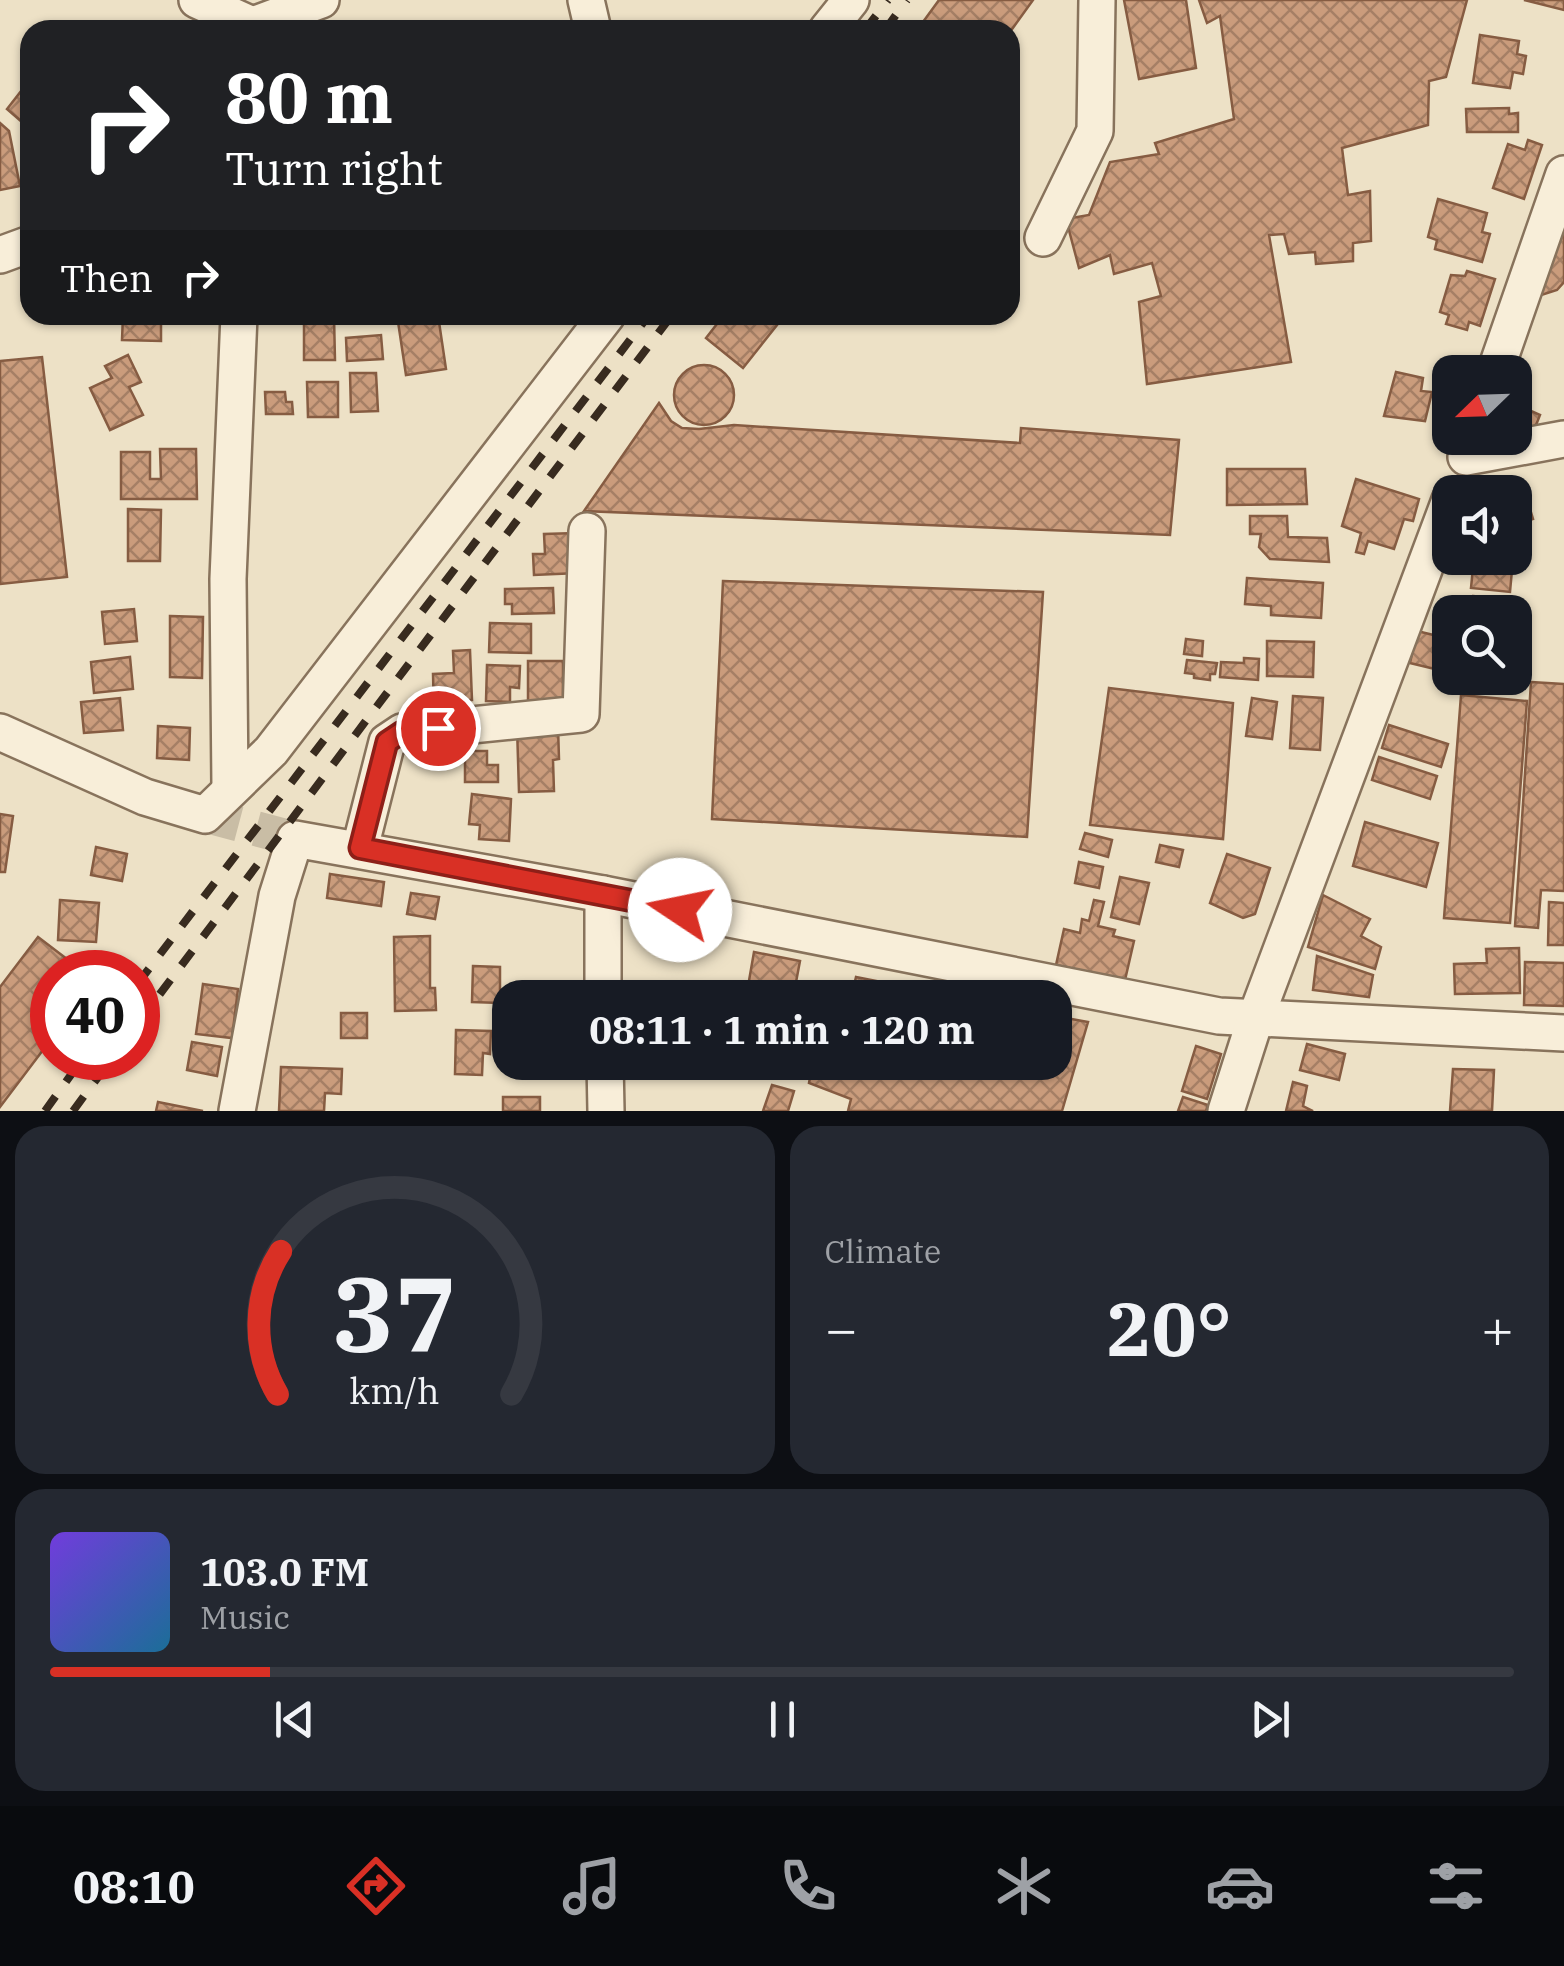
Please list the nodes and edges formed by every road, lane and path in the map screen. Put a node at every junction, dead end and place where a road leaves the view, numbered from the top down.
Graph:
1 (197, 0) edge
2 (322, 0) edge
3 (850, 0) edge
4 (1097, 0) edge
5 (232, 20) edge
6 (268, 20) edge
7 (835, 20) edge
8 (1564, 174) edge
9 (1043, 238) dead end
10 (239, 325) edge
11 (599, 325) edge
12 (1501, 355) edge
13 (1564, 438) edge
14 (1532, 441) edge
15 (586, 531) dead end
16 (1432, 548) edge
17 (0, 732) edge
18 (230, 787) junction
19 (360, 848) junction
20 (603, 894) junction
21 (603, 980) edge
22 (1256, 1017) junction
23 (1564, 1033) edge
24 (605, 1080) edge
25 (237, 1111) edge
26 (606, 1111) edge
27 (1226, 1111) edge

1 - 5 street
2 - 6 street
3 - 7 street
4 - 9 street
8 - 12 street
10 - 18 street
11 - 18 street
13 - 14 street
15 - 19 street
16 - 22 street
17 - 18 street
19 - 20 street
19 - 25 street
20 - 21 street
20 - 22 street
22 - 23 street
22 - 27 street
24 - 26 street

